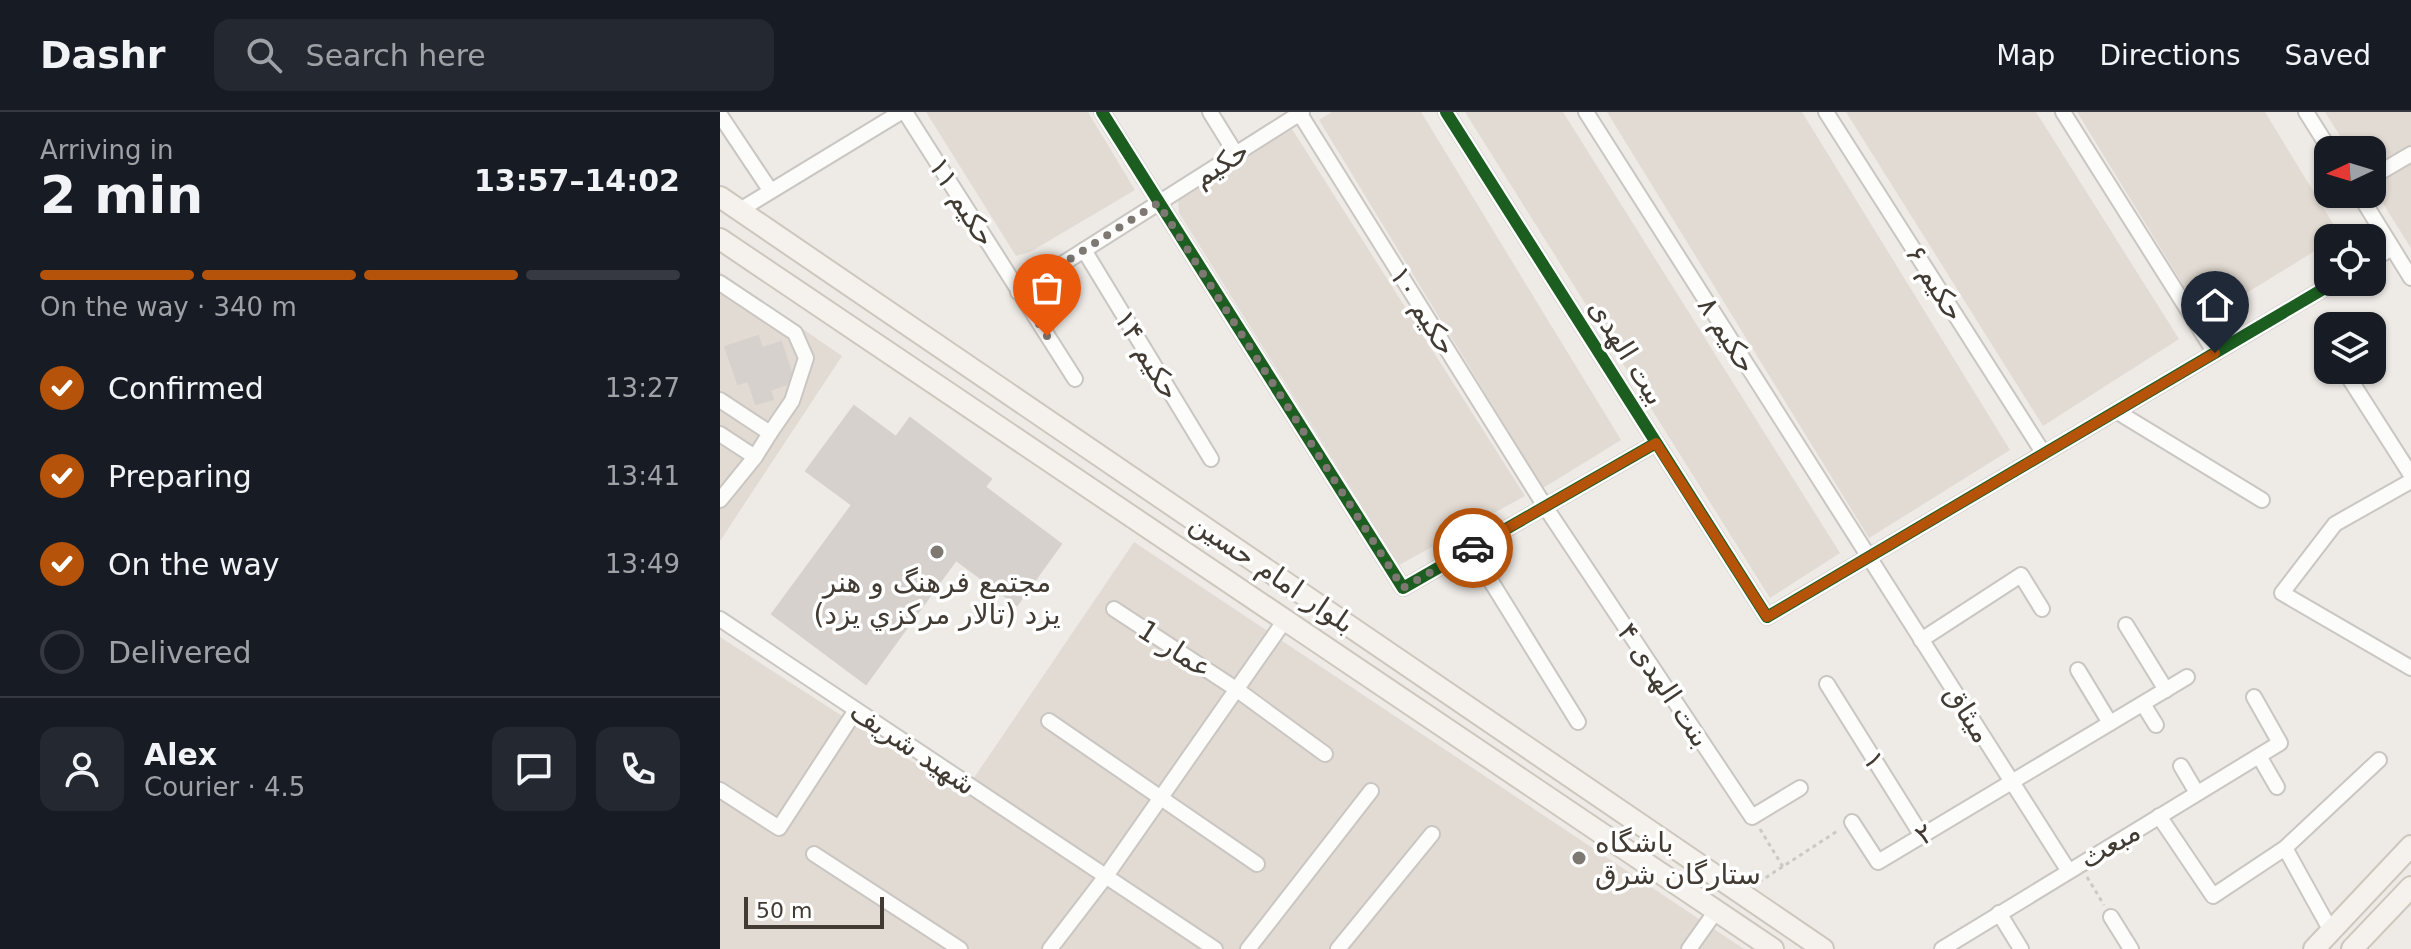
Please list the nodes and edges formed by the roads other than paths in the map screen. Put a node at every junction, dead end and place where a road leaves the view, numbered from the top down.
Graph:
1 (903, 112) edge
2 (1102, 112) edge
3 (1210, 112) edge
4 (1446, 112) edge
5 (1586, 112) edge
6 (1826, 112) edge
7 (2063, 112) edge
8 (2306, 112) edge
9 (1301, 113) edge
10 (720, 115) edge
11 (2321, 136) edge
12 (1236, 154) junction
13 (2411, 154) edge
14 (2386, 169) edge
15 (770, 190) junction
16 (720, 197) edge
17 (1158, 203) junction
18 (2368, 208) edge
19 (740, 210) junction
20 (720, 239) edge
21 (2392, 248) junction
22 (1084, 250) junction
23 (2386, 252) edge
24 (2411, 278) edge
25 (720, 283) edge
26 (1018, 292) junction
27 (2314, 294) edge
28 (2215, 353) junction
29 (1075, 379) dead end
30 (2353, 384) edge
31 (720, 400) edge
32 (2116, 411) junction
33 (770, 433) junction
34 (720, 434) edge
35 (1656, 443) junction
36 (2044, 454) junction
37 (755, 457) junction
38 (1211, 459) dead end
39 (2411, 475) edge
40 (2411, 481) edge
41 (720, 500) edge
42 (2262, 500) dead end
43 (1546, 508) junction
44 (1471, 549) junction
45 (1868, 558) junction
46 (1114, 609) dead end
47 (2042, 609) dead end
48 (720, 619) edge
49 (1285, 620) junction
50 (2126, 625) dead end
51 (1921, 640) junction
52 (2411, 668) edge
53 (2078, 670) dead end
54 (2187, 677) dead end
55 (1827, 684) dead end
56 (1236, 689) junction
57 (2166, 690) junction
58 (2254, 697) dead end
59 (2143, 704) junction
60 (856, 710) junction
61 (1049, 721) dead end
62 (1578, 722) dead end
63 (2110, 723) junction
64 (2156, 725) dead end
65 (1325, 754) dead end
66 (2259, 756) junction
67 (2379, 760) dead end
68 (2181, 766) dead end
69 (2011, 780) junction
70 (2277, 787) dead end
71 (1800, 788) dead end
72 (720, 790) edge
73 (1371, 791) dead end
74 (2197, 793) junction
75 (1597, 795) junction
76 (1160, 799) junction
77 (2159, 816) junction
78 (1582, 820) junction
79 (1852, 822) road end
80 (1432, 834) dead end
81 (1922, 836) junction
82 (2411, 846) edge
83 (2285, 848) junction
84 (814, 854) dead end
85 (1257, 864) dead end
86 (2073, 867) junction
87 (1106, 876) junction
88 (2411, 887) edge
89 (1716, 911) junction
90 (1999, 913) junction
91 (2111, 917) road end
92 (2331, 931) junction
93 (960, 949) edge
94 (1050, 949) edge
95 (1215, 949) edge
96 (1248, 949) edge
97 (1338, 949) edge
98 (1689, 949) edge
99 (1773, 949) edge
100 (1823, 949) edge
101 (1942, 949) edge
102 (2021, 949) edge
103 (2131, 949) edge
104 (2314, 949) edge
105 (2352, 949) edge

1 - 15 street
1 - 26 street, حکیم ۱۱
2 - 17 street
3 - 12 street
4 - 35 street, بیت الهدی
5 - 45 street, حکیم ۸
6 - 36 street, حکیم ۶
7 - 28 street
8 - 11 street
9 - 12 street, حکیم
9 - 43 street, حکیم ۱۰
10 - 15 street
12 - 17 street, حکیم
13 - 14 street
15 - 19 street
16 - 19 main road, بلوار امام حسین
17 - 22 street, حکیم
17 - 44 street
18 - 21 street
19 - 20 main road
19 - 75 main road, بلوار امام حسین
20 - 49 main road, بلوار امام حسین
21 - 23 street
21 - 24 street
22 - 26 street, حکیم
22 - 38 street, حکیم ۱۴
25 - 33 street
26 - 29 street, حکیم ۱۱
27 - 28 street
28 - 32 street
30 - 39 street
31 - 33 street
32 - 36 street
32 - 42 street
33 - 37 street
34 - 37 street
35 - 43 street
35 - 45 street, بیت الهدی
36 - 45 street
37 - 41 street
40 - 52 street
43 - 44 street
43 - 71 street, بنت الهدی ۴
44 - 62 street
45 - 51 street, میثاق
46 - 56 street, عمار 1
47 - 51 street
48 - 60 street, شهید شریف
49 - 56 street
49 - 78 main road, بلوار امام حسین
50 - 57 street
51 - 69 street, میثاق
53 - 63 street
54 - 57 street, ۲
55 - 81 street, ۱
56 - 65 street, عمار 1
56 - 76 street
57 - 59 street, ۲
58 - 66 street, مبعث
59 - 63 street, ۲
59 - 64 street
60 - 72 street
60 - 87 street, شهید شریف
61 - 76 street
63 - 69 street, ۲
66 - 70 street
66 - 74 street, مبعث
67 - 83 street
68 - 74 street
69 - 81 street, ۲
69 - 86 street, میثاق
73 - 96 street
74 - 77 street, مبعث
75 - 78 main road
75 - 100 main road, بلوار امام حسین
76 - 85 street
76 - 87 street
77 - 83 street
77 - 86 street, مبعث
78 - 89 main road, بلوار امام حسین
79 - 81 street, ۲
80 - 97 street
82 - 92 main road
83 - 92 street
84 - 93 street
86 - 90 street, مبعث
87 - 94 street
87 - 95 street, شهید شریف
88 - 105 main road
89 - 98 street
89 - 99 main road, بلوار امام حسین
90 - 101 street, مبعث
90 - 102 street
91 - 103 street
92 - 104 main road

